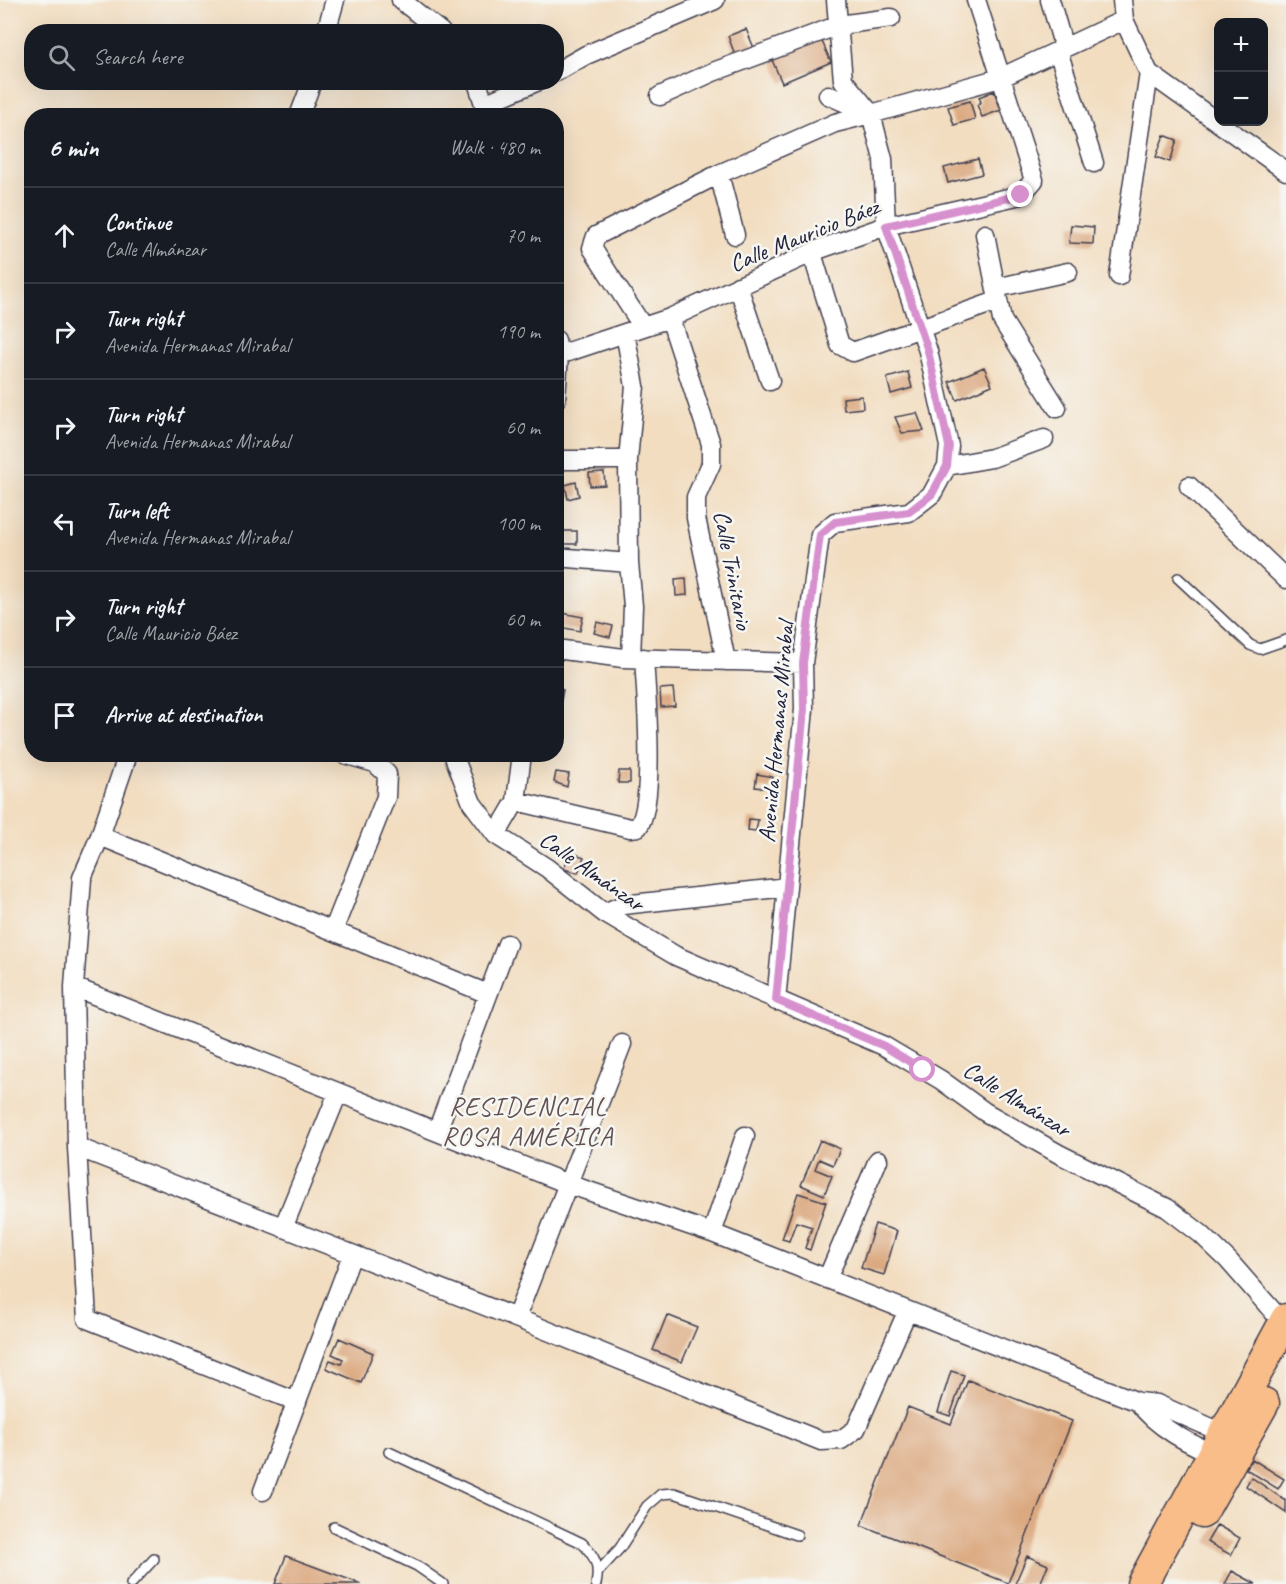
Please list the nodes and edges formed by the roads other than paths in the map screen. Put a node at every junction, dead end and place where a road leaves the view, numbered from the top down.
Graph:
1 (334, 0) edge
2 (401, 0) edge
3 (716, 0) edge
4 (836, 0) edge
5 (976, 0) edge
6 (1050, 0) edge
7 (1122, 0) edge
8 (891, 18) dead end
9 (1124, 20) junction
10 (328, 24) edge
11 (431, 24) edge
12 (839, 24) junction
13 (1061, 50) junction
14 (564, 67) edge
15 (1149, 73) junction
16 (1000, 78) junction
17 (309, 90) edge
18 (480, 90) edge
19 (522, 90) edge
20 (828, 95) dead end
21 (660, 96) dead end
22 (302, 108) edge
23 (485, 108) edge
24 (490, 108) edge
25 (871, 114) junction
26 (1094, 163) dead end
27 (1286, 171) edge
28 (719, 174) junction
29 (886, 226) junction
30 (985, 234) dead end
31 (735, 235) dead end
32 (812, 253) junction
33 (1068, 272) dead end
34 (1119, 276) dead end
35 (738, 286) junction
36 (996, 295) junction
37 (670, 318) junction
38 (643, 327) junction
39 (920, 330) junction
40 (625, 333) junction
41 (564, 347) edge
42 (770, 381) dead end
43 (1057, 408) dead end
44 (1044, 440) dead end
45 (564, 460) edge
46 (628, 460) junction
47 (947, 466) junction
48 (1189, 486) dead end
49 (564, 558) edge
50 (629, 563) junction
51 (1178, 578) dead end
52 (1286, 579) edge
53 (1286, 640) edge
54 (564, 650) edge
55 (638, 658) junction
56 (726, 661) junction
57 (803, 663) junction
58 (125, 762) edge
59 (372, 762) edge
60 (456, 762) edge
61 (521, 762) edge
62 (516, 801) junction
63 (496, 835) junction
64 (100, 836) junction
65 (786, 887) junction
66 (604, 913) junction
67 (333, 931) junction
68 (507, 944) dead end
69 (74, 987) junction
70 (488, 994) junction
71 (776, 1000) junction
72 (622, 1044) dead end
73 (338, 1093) junction
74 (437, 1131) junction
75 (746, 1136) dead end
76 (77, 1147) junction
77 (878, 1160) dead end
78 (568, 1184) junction
79 (283, 1228) junction
80 (712, 1233) junction
81 (352, 1255) junction
82 (827, 1279) junction
83 (907, 1312) junction
84 (516, 1318) junction
85 (1285, 1323) edge
86 (1286, 1359) edge
87 (297, 1402) junction
88 (1227, 1448) junction
89 (389, 1452) dead end
90 (263, 1491) dead end
91 (334, 1527) dead end
92 (797, 1535) dead end
93 (154, 1559) dead end
94 (599, 1571) junction
95 (131, 1584) edge
96 (443, 1584) edge
97 (596, 1584) edge
98 (1142, 1584) edge
99 (1163, 1584) edge

1 - 10 street
2 - 11 street
3 - 14 street
4 - 12 street, Avenida Hermanas Mirabal
5 - 16 street
6 - 13 street
7 - 9 street
8 - 12 street
9 - 13 street
9 - 15 street
12 - 21 street
12 - 25 street, Avenida Hermanas Mirabal
13 - 16 street
13 - 26 street
15 - 27 street
15 - 34 street
16 - 25 street
16 - 29 street, Calle Mauricio Báez
17 - 22 street
18 - 23 street
19 - 24 street
20 - 25 street
25 - 28 street
25 - 29 street, Avenida Hermanas Mirabal
28 - 31 street
28 - 38 street
29 - 32 street, Calle Mauricio Báez
29 - 39 street, Avenida Hermanas Mirabal
30 - 36 street
32 - 35 street, Calle Mauricio Báez
32 - 39 street
33 - 36 street
35 - 37 street, Calle Mauricio Báez
35 - 42 street
36 - 39 street
36 - 43 street
37 - 38 street, Calle Mauricio Báez
37 - 56 street, Calle Trinitario
38 - 40 street, Calle Mauricio Báez
39 - 47 street, Avenida Hermanas Mirabal
40 - 41 street, Calle Mauricio Báez
40 - 46 street
44 - 47 street
45 - 46 street
46 - 50 street
47 - 57 street, Avenida Hermanas Mirabal
48 - 52 street
49 - 50 street
50 - 55 street
51 - 53 lane
54 - 55 street
55 - 56 street
55 - 62 street
56 - 57 street
57 - 65 street, Avenida Hermanas Mirabal
58 - 64 street
59 - 67 street
60 - 63 street, Calle Almánzar
61 - 62 street
62 - 63 street
63 - 66 street, Calle Almánzar
64 - 67 street
64 - 69 street
65 - 66 street
65 - 71 street, Avenida Hermanas Mirabal
66 - 71 street, Calle Almánzar
67 - 70 street
68 - 70 street
69 - 73 street
69 - 76 street
70 - 74 street
71 - 85 street, Calle Almánzar
72 - 78 street
73 - 74 street
73 - 79 street
74 - 78 street
75 - 80 street
76 - 79 street
76 - 87 street
77 - 82 street
78 - 80 street
78 - 84 street
79 - 81 street
80 - 82 street
81 - 84 street
81 - 87 street
82 - 83 street
83 - 84 street
83 - 88 street
85 - 88 main road
86 - 88 main road
87 - 90 street
88 - 98 main road
88 - 99 main road
89 - 94 lane
91 - 96 lane
92 - 94 lane
93 - 95 lane
94 - 97 lane

